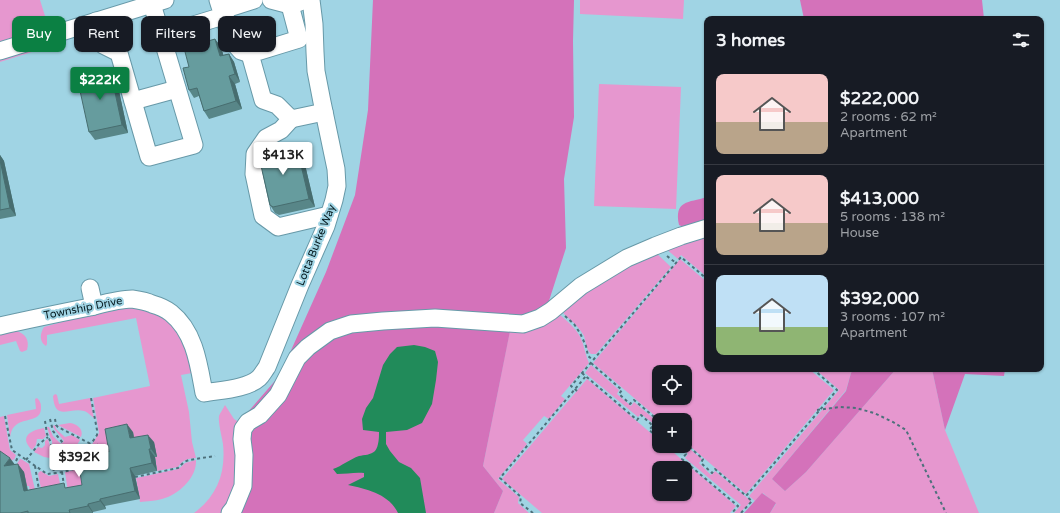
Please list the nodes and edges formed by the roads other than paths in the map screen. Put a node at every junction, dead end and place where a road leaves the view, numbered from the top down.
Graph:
1 (218, 0) edge
2 (254, 0) edge
3 (271, 0) edge
4 (308, 0) edge
5 (311, 0) edge
6 (159, 2) edge
7 (290, 5) junction
8 (113, 16) edge
9 (160, 16) edge
10 (223, 16) joint
11 (74, 28) edge
12 (0, 51) edge
13 (117, 52) edge
14 (166, 52) edge
15 (244, 52) edge
16 (250, 54) junction
17 (177, 89) junction
18 (133, 101) junction
19 (324, 112) junction
20 (291, 119) junction
21 (329, 215) junction
22 (704, 229) edge
23 (90, 288) dead end
24 (94, 306) junction
25 (0, 326) edge
26 (204, 394) joint
27 (230, 513) edge

1 - 10 lane
2 - 10 lane
3 - 7 lane
4 - 7 lane
5 - 19 lane, Lotta Burke Way
6 - 8 lane
6 - 9 lane
7 - 16 lane
11 - 12 lane
13 - 18 lane
14 - 17 lane
15 - 16 lane
16 - 20 lane
17 - 18 lane
17 - 18 lane
19 - 20 lane
19 - 21 lane, Lotta Burke Way
20 - 21 lane
21 - 26 lane, Lotta Burke Way
22 - 27 lane
23 - 24 lane
24 - 25 lane, Township Drive
24 - 26 lane, Township Drive

